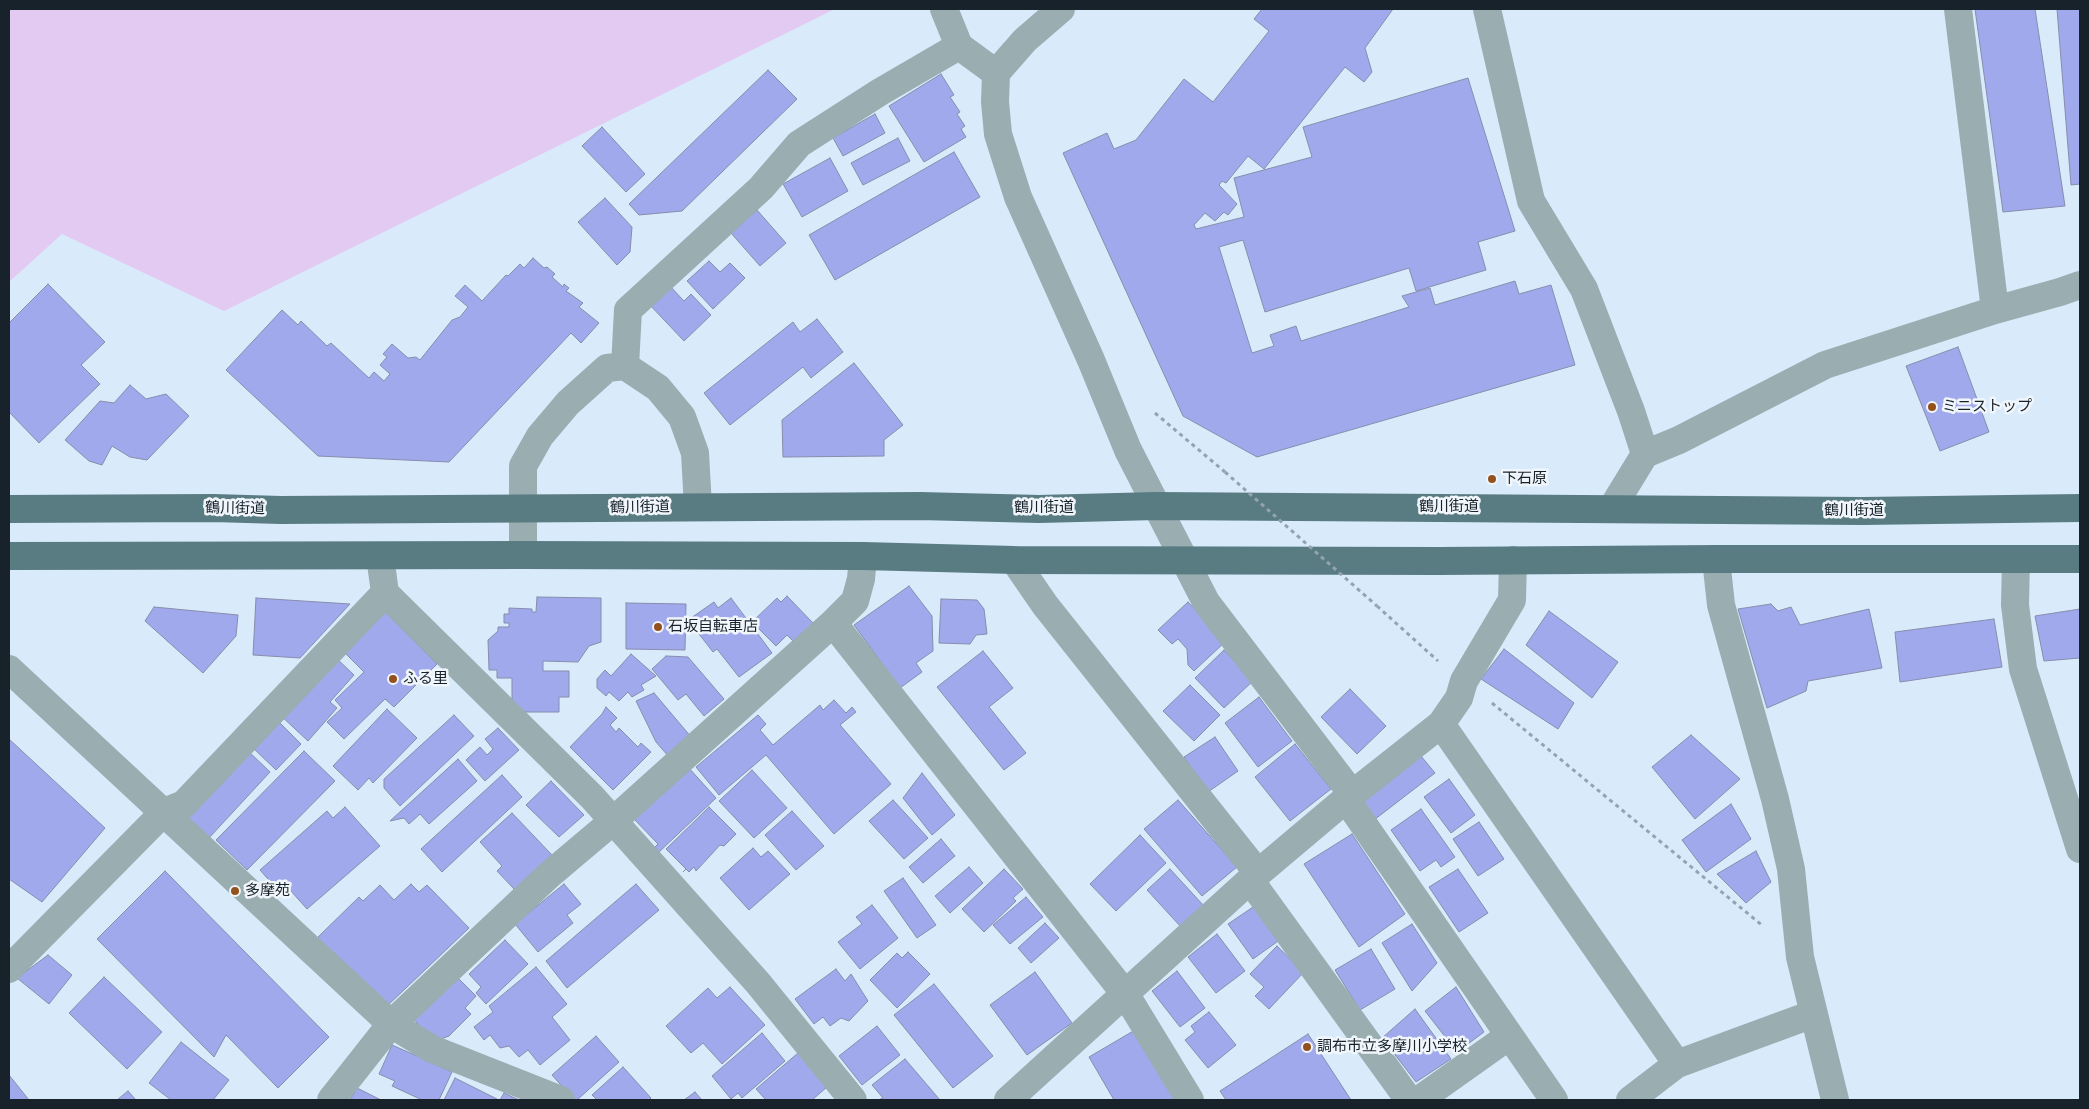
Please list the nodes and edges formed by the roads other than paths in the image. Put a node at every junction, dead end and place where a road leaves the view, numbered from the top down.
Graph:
1 (944, 9) edge
2 (1061, 9) edge
3 (1487, 9) edge
4 (1958, 9) edge
5 (959, 46) junction
6 (996, 73) junction
7 (2080, 285) edge
8 (1995, 310) junction
9 (625, 366) junction
10 (1645, 454) junction
11 (1156, 506) junction
12 (698, 507) junction
13 (1612, 508) junction
14 (2080, 508) edge
15 (9, 509) edge
16 (523, 509) junction
17 (523, 555) junction
18 (9, 556) edge
19 (380, 556) junction
20 (862, 556) junction
21 (1716, 559) junction
22 (2016, 559) junction
23 (2080, 559) edge
24 (1014, 560) junction
25 (1183, 560) junction
26 (1513, 560) junction
27 (385, 593) junction
28 (833, 623) junction
29 (9, 669) edge
30 (1441, 724) junction
31 (1349, 797) junction
32 (164, 812) junction
33 (614, 821) junction
34 (2080, 849) edge
35 (1254, 877) junction
36 (9, 969) edge
37 (1126, 995) junction
38 (1813, 1014) junction
39 (391, 1024) junction
40 (1509, 1036) junction
41 (1677, 1064) junction
42 (330, 1100) edge
43 (562, 1100) edge
44 (853, 1100) edge
45 (1008, 1100) edge
46 (1190, 1100) edge
47 (1409, 1100) edge
48 (1419, 1100) edge
49 (1554, 1100) edge
50 (1630, 1100) edge
51 (1835, 1100) edge

1 - 5 street
2 - 6 street
3 - 10 street
4 - 8 street
5 - 6 street
5 - 9 street
6 - 11 street
7 - 8 street
8 - 10 street
9 - 12 street
9 - 16 street
10 - 13 street
11 - 12 main road, 鶴川街道
11 - 13 main road, 鶴川街道
11 - 25 street
12 - 16 main road, 鶴川街道
13 - 14 main road, 鶴川街道
15 - 16 main road, 鶴川街道
16 - 17 street
17 - 19 main road
17 - 20 main road
18 - 19 main road
19 - 27 street
20 - 24 main road
20 - 28 street
21 - 22 main road
21 - 26 main road
21 - 38 street
22 - 23 main road
22 - 34 street
24 - 25 main road
24 - 35 street
25 - 26 main road
25 - 31 street
26 - 30 street
27 - 32 street
27 - 33 street
28 - 33 street
28 - 37 street
29 - 32 street
30 - 31 street
30 - 41 street
31 - 35 street
31 - 40 street
32 - 36 street
32 - 39 street
33 - 39 street
33 - 44 street
35 - 37 street
35 - 47 street
37 - 45 street
37 - 46 street
38 - 41 street
38 - 51 street
39 - 42 street
39 - 43 street
40 - 48 street
40 - 49 street
41 - 50 street

